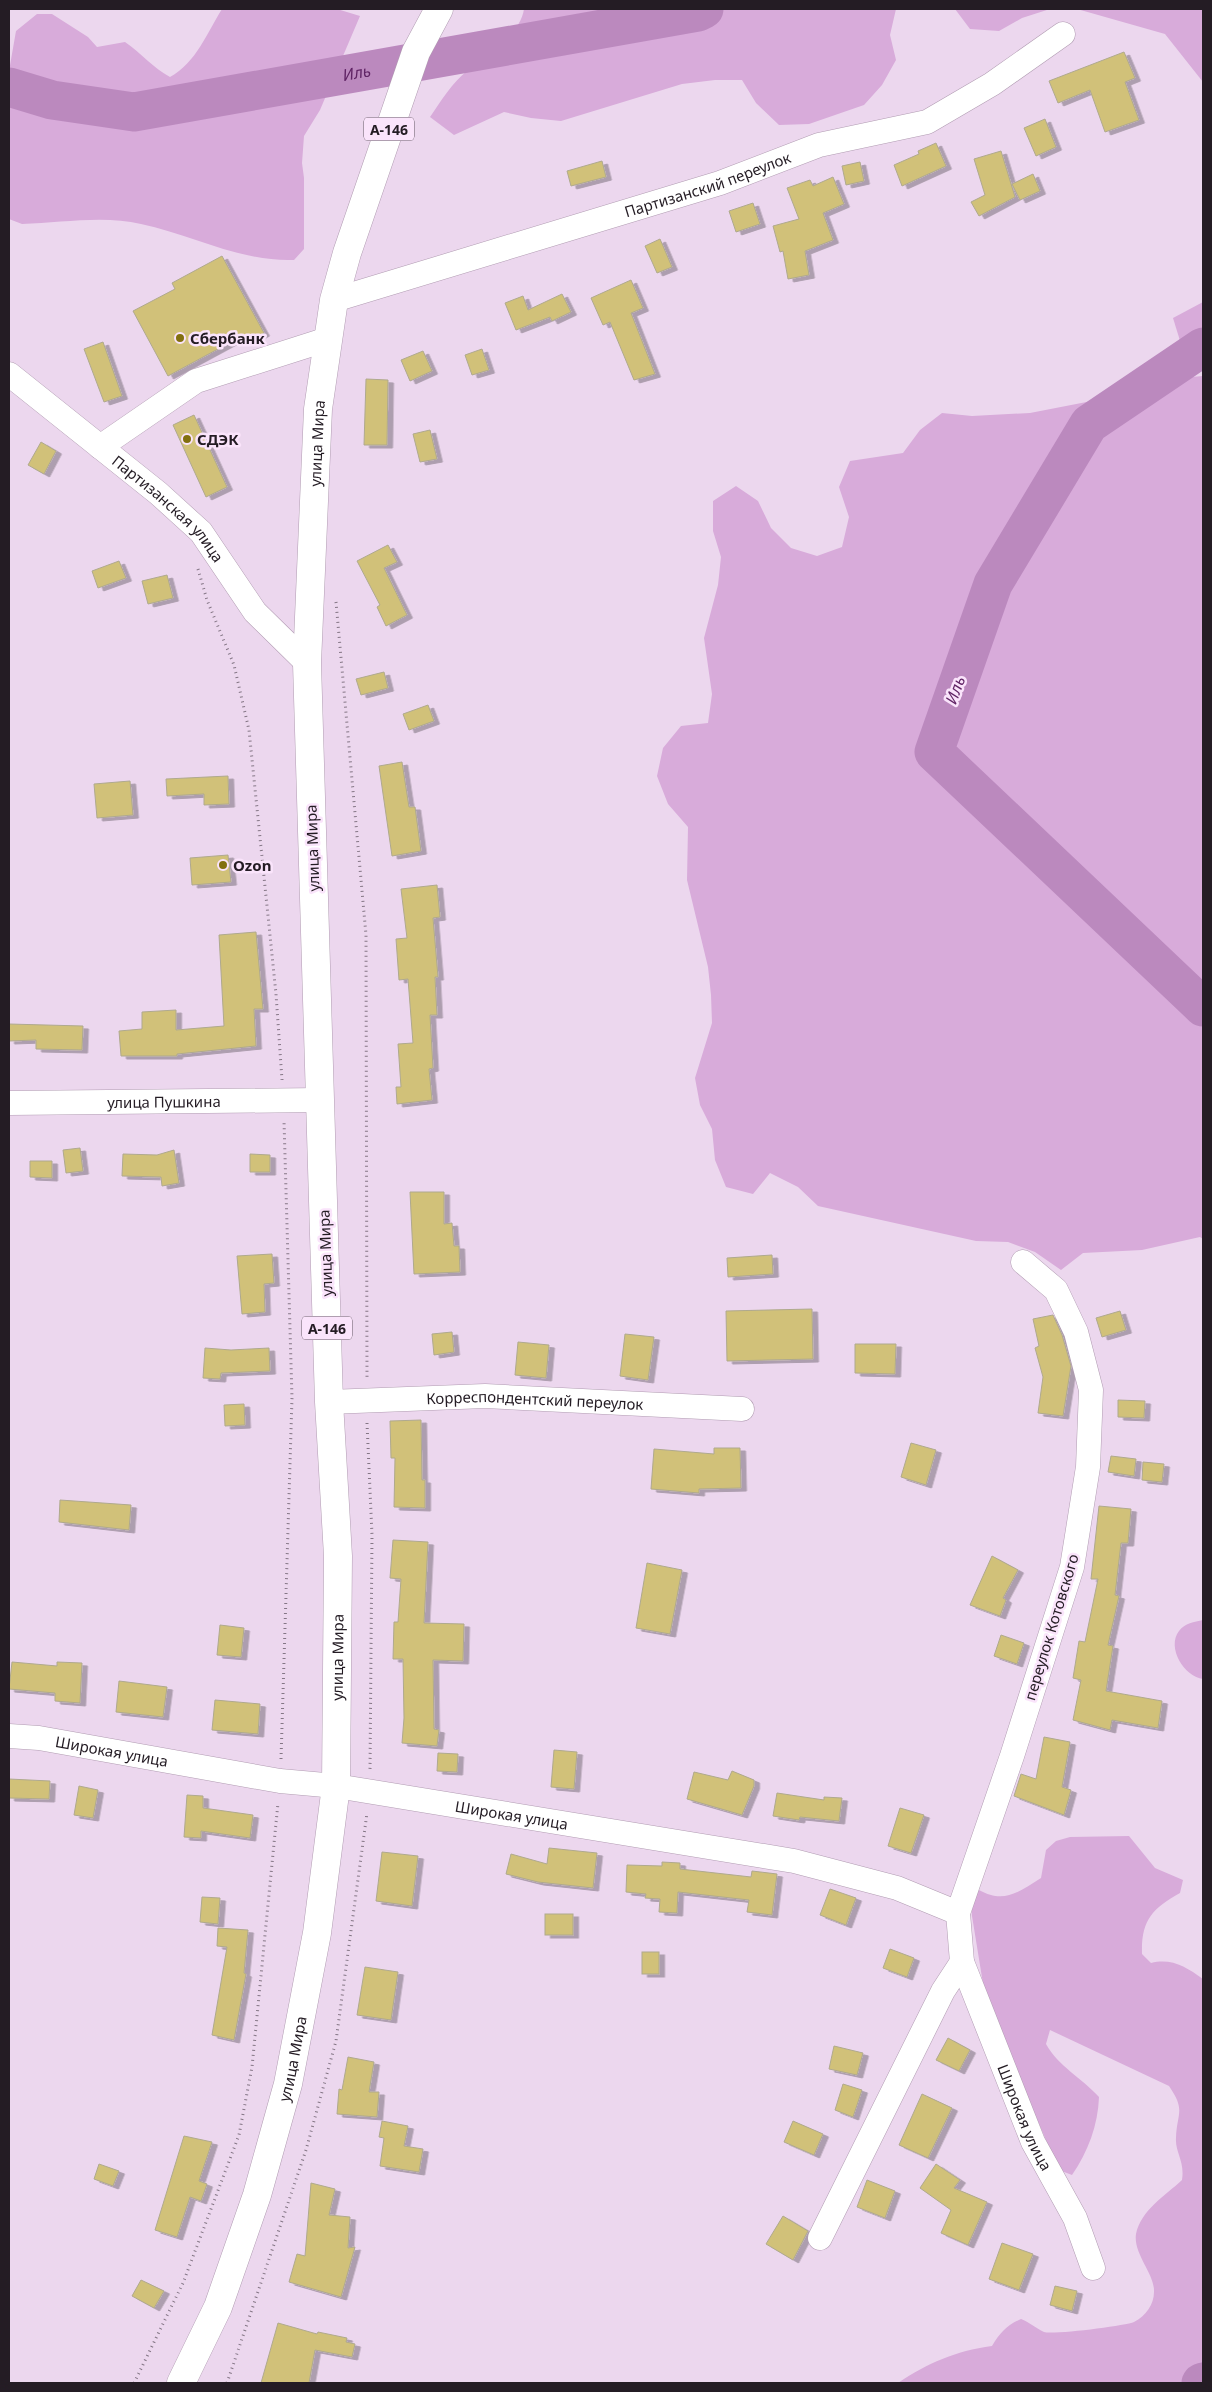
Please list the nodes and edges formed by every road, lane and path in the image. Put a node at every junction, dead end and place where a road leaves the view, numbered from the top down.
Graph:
1 (440, 9) edge
2 (1063, 34) dead end
3 (334, 300) junction
4 (328, 339) junction
5 (9, 374) edge
6 (100, 447) junction
7 (201, 532) junction
8 (307, 663) junction
9 (320, 1100) junction
10 (283, 1101) junction
11 (9, 1103) edge
12 (1023, 1262) dead end
13 (329, 1402) junction
14 (742, 1409) dead end
15 (9, 1736) edge
16 (280, 1781) junction
17 (336, 1786) junction
18 (958, 1912) junction
19 (962, 1962) junction
20 (820, 2238) dead end
21 (1093, 2268) dead end
22 (134, 2383) edge
23 (181, 2383) edge

1 - 3 highway, улица Мира / А-146
2 - 3 street, Партизанский переулок
3 - 4 highway, улица Мира / А-146
4 - 6 street
4 - 8 highway, улица Мира / А-146
5 - 6 street, Партизанская улица
6 - 7 street, Партизанская улица
7 - 8 street, Партизанская улица
7 - 10 path
8 - 9 highway, улица Мира / А-146
9 - 10 street, улица Пушкина
9 - 13 highway, улица Мира / А-146
10 - 11 street, улица Пушкина
10 - 16 path
12 - 18 street, переулок Котовского
13 - 14 street, Корреспондентский переулок
13 - 17 highway, улица Мира / А-146
15 - 16 street, Широкая улица
16 - 17 street, Широкая улица
16 - 22 path
17 - 18 street, Широкая улица
17 - 23 highway, улица Мира / А-146
18 - 19 street, Широкая улица
19 - 20 street
19 - 21 street, Широкая улица

